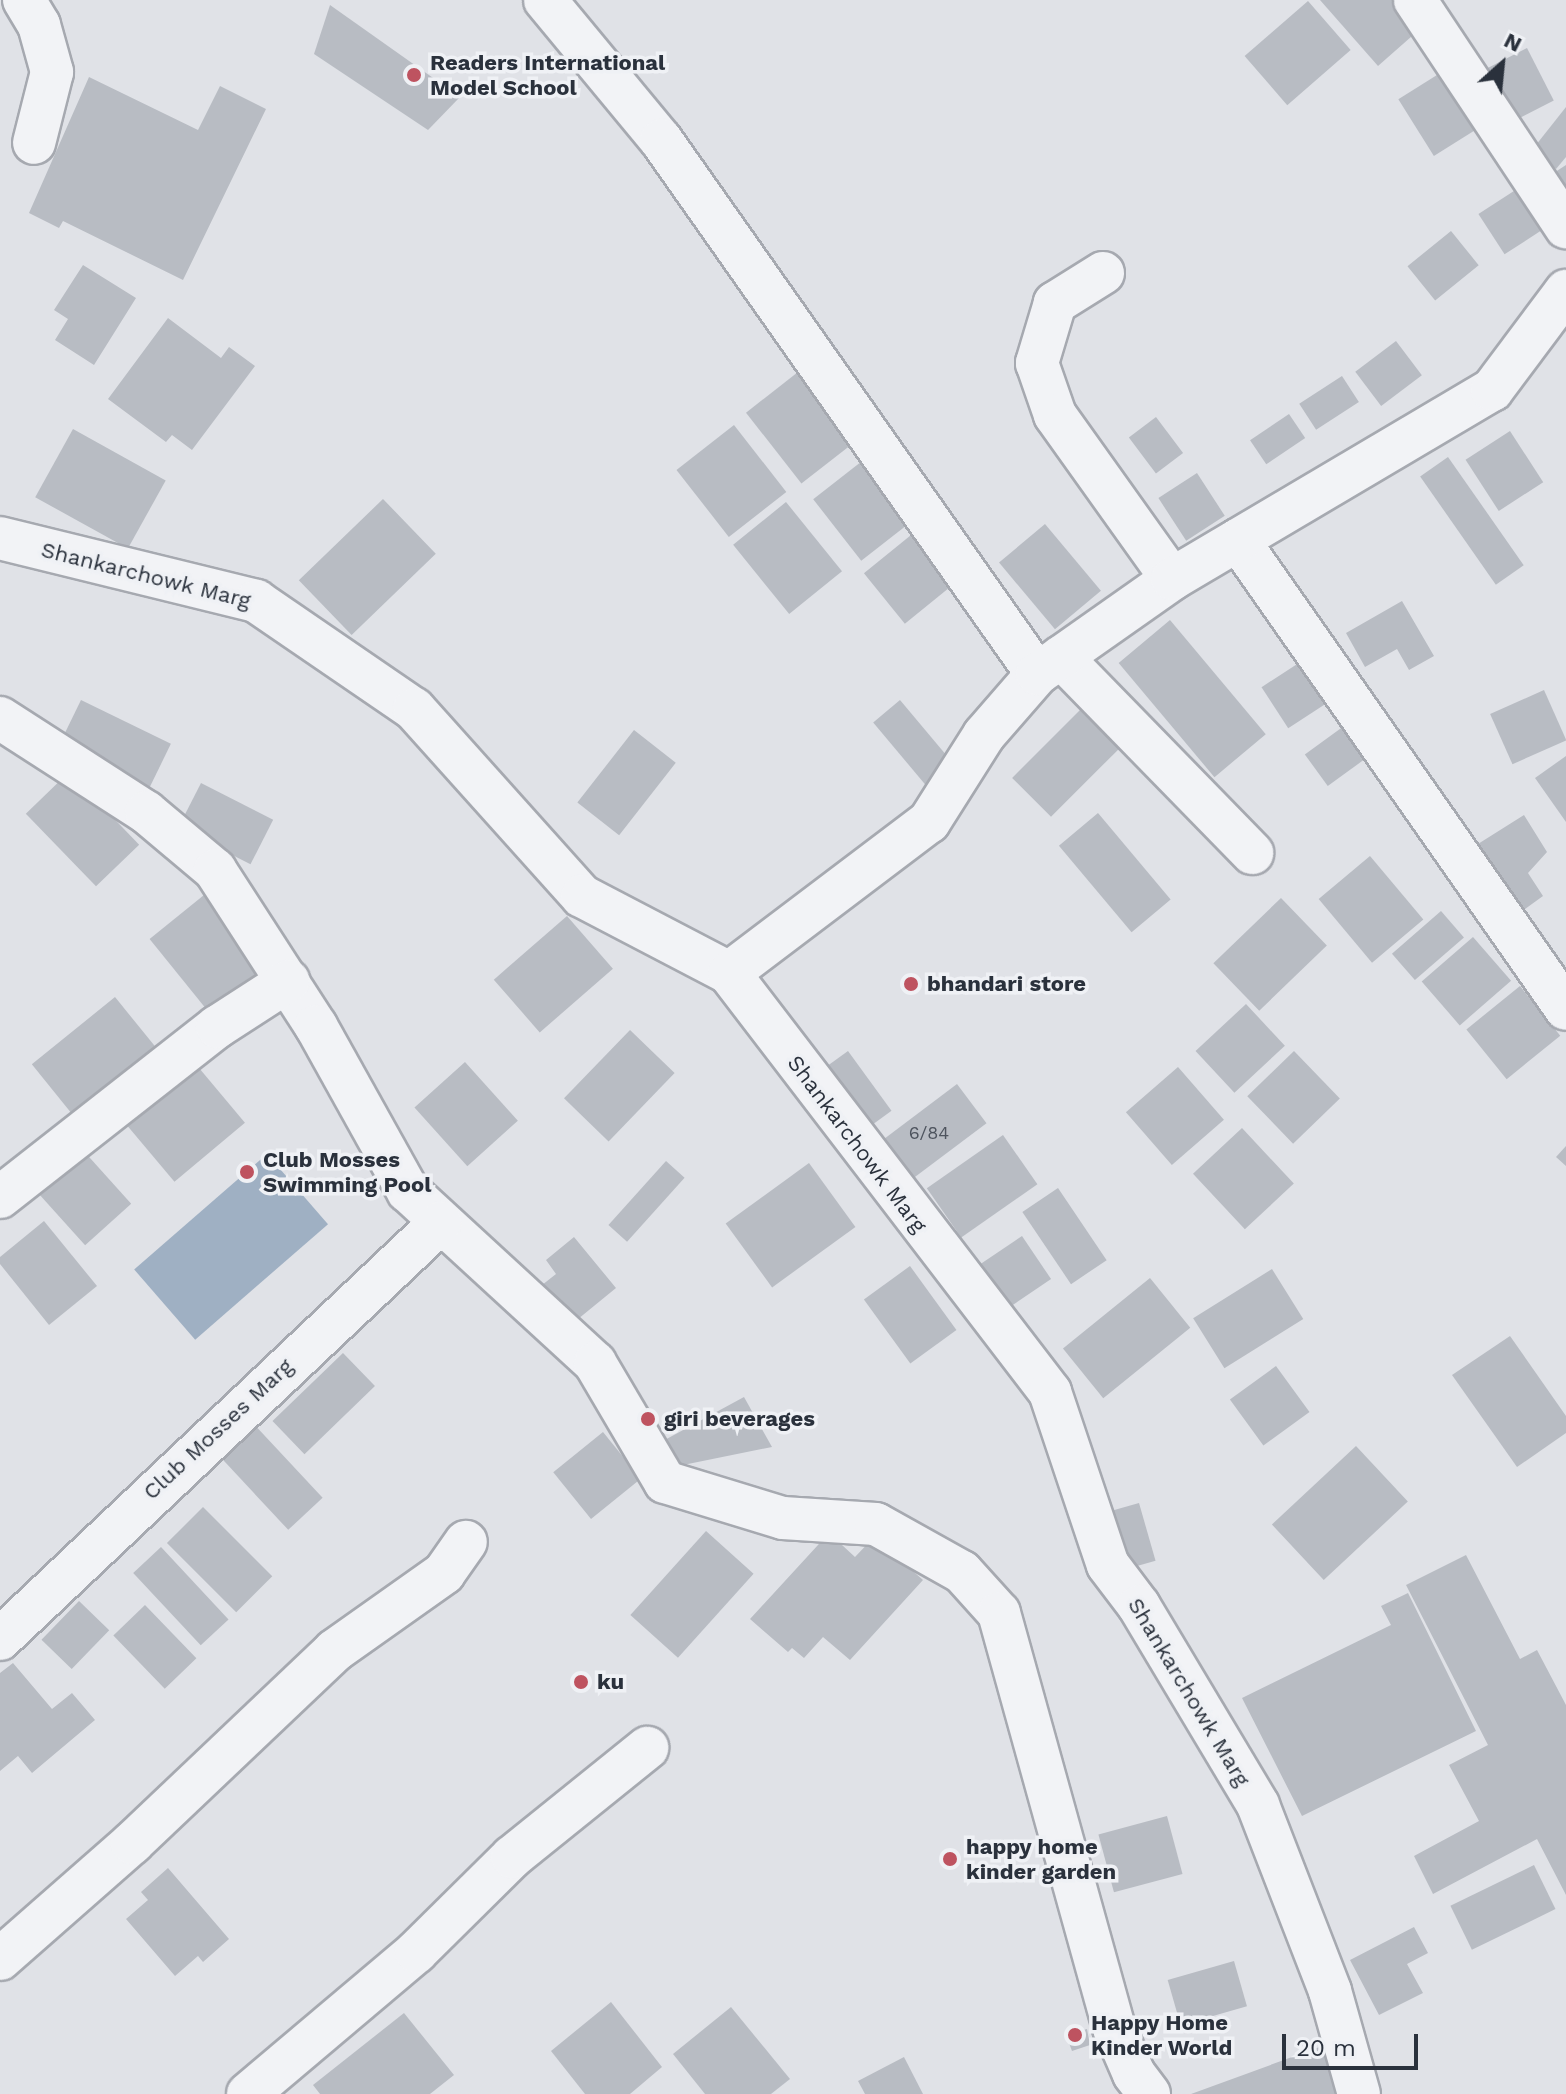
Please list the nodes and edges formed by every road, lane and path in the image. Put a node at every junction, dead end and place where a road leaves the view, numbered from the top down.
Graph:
1 (24, 0) edge
2 (545, 0) edge
3 (1415, 0) edge
4 (34, 143) dead end
5 (1566, 227) edge
6 (1103, 273) dead end
7 (1566, 291) edge
8 (0, 538) edge
9 (1238, 540) junction
10 (1172, 579) junction
11 (1049, 666) junction
12 (0, 718) edge
13 (1252, 853) dead end
14 (729, 973) junction
15 (288, 981) junction
16 (1566, 1009) edge
17 (0, 1197) edge
18 (440, 1223) junction
19 (466, 1542) dead end
20 (0, 1639) edge
21 (647, 1748) dead end
22 (0, 1959) edge
23 (248, 2094) edge
24 (1149, 2094) edge
25 (1359, 2094) edge

1 - 4 street
2 - 11 street
3 - 5 street
6 - 10 street
7 - 9 street
8 - 14 street, Shankarchowk Marg
9 - 10 street
9 - 16 street
10 - 11 street
11 - 13 street
11 - 14 street
12 - 15 street
14 - 25 street, Shankarchowk Marg
15 - 17 street
15 - 18 street
18 - 20 street, Club Mosses Marg
18 - 24 street
19 - 22 street
21 - 23 street

